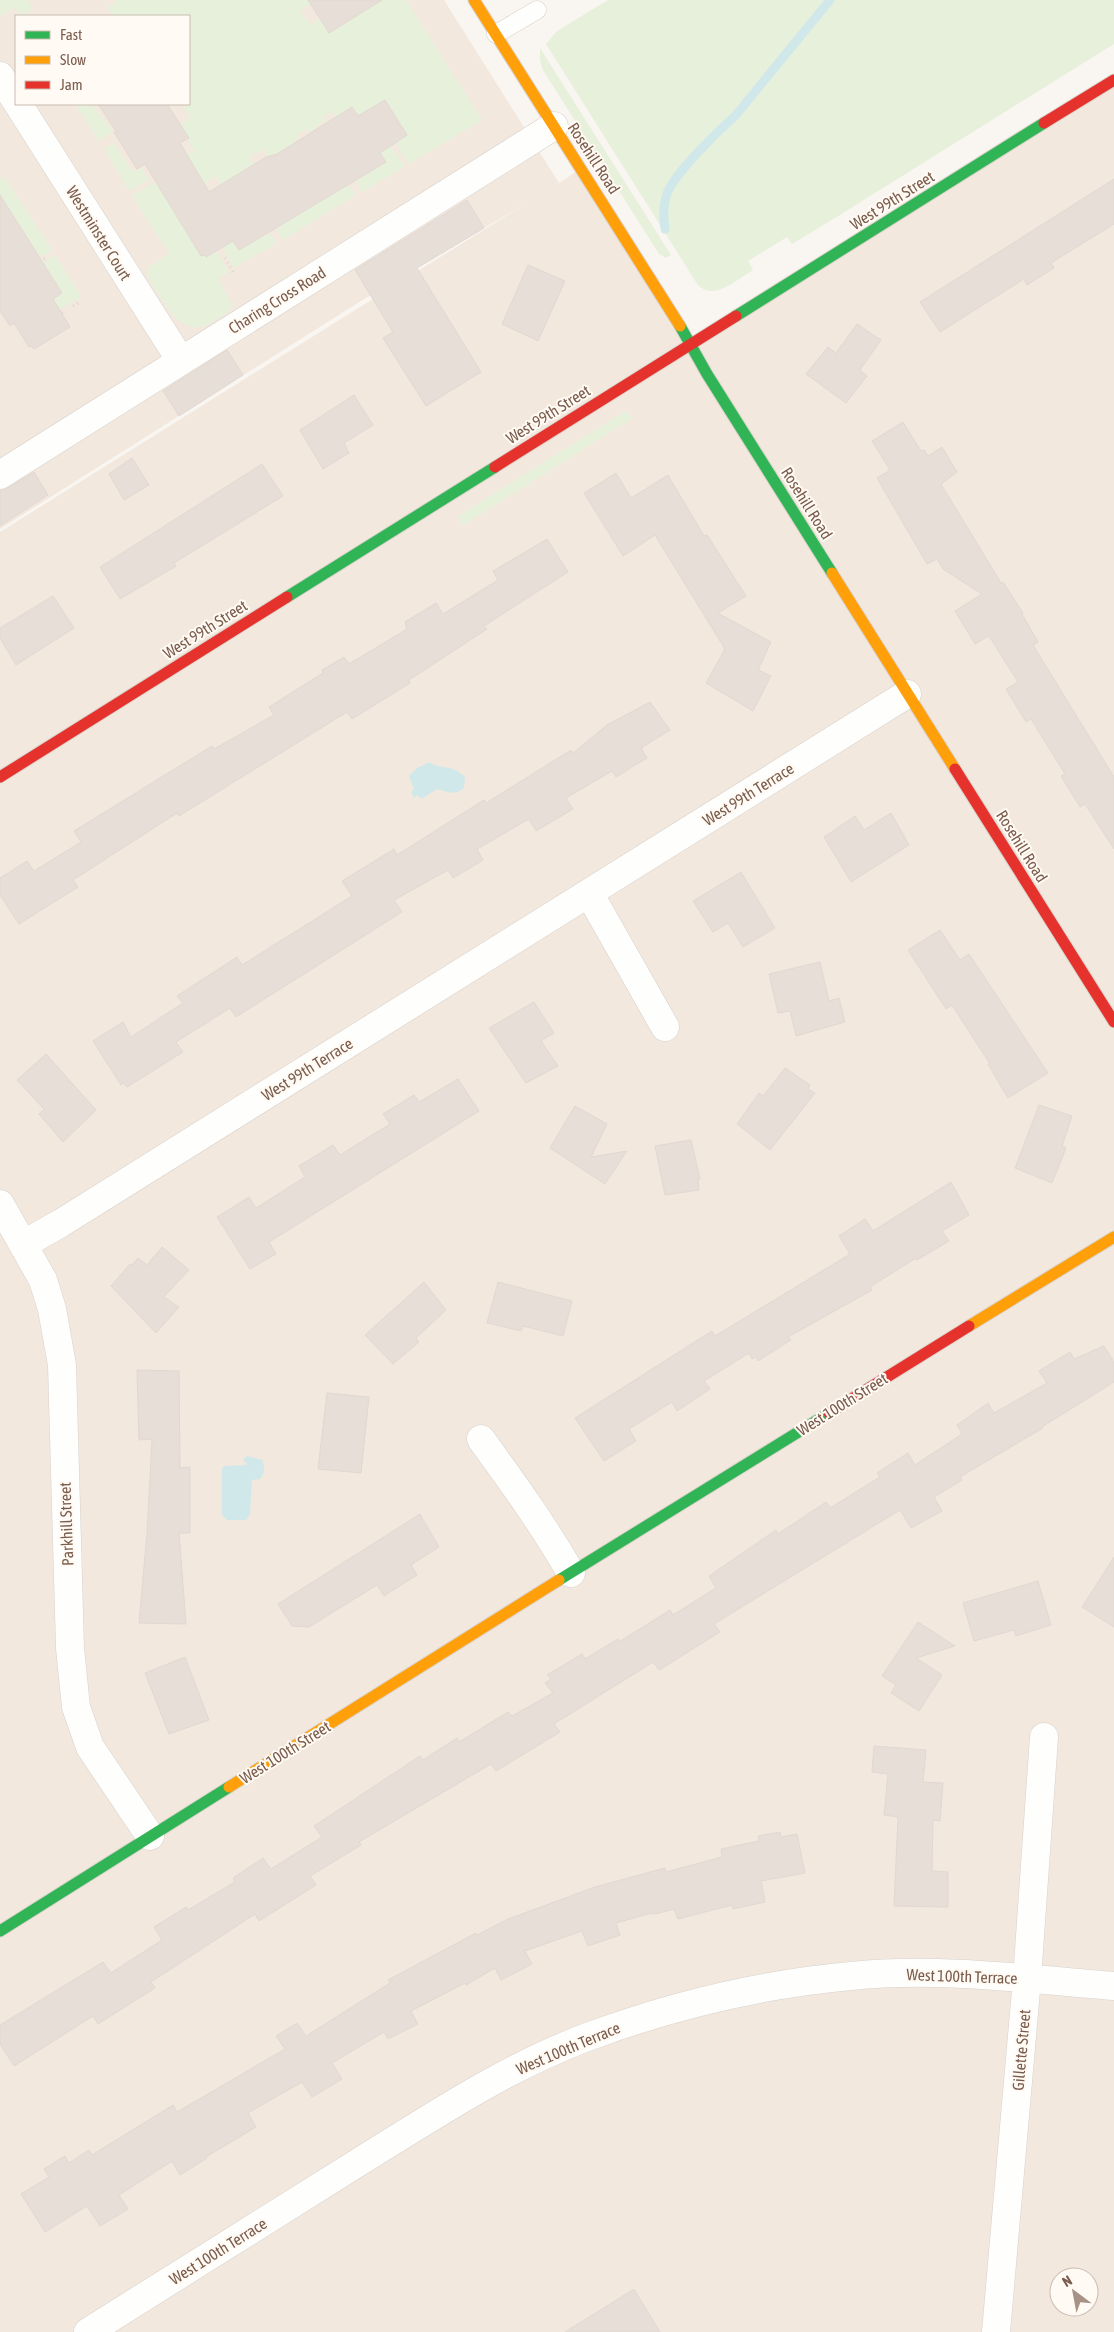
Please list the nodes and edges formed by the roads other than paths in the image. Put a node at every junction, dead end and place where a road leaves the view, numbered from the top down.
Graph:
1 (474, 0) edge
2 (537, 10) dead end
3 (496, 34) junction
4 (0, 76) edge
5 (1114, 80) edge
6 (15, 99) edge
7 (19, 105) edge
8 (554, 126) junction
9 (691, 344) junction
10 (181, 361) junction
11 (0, 474) edge
12 (907, 694) junction
13 (0, 776) edge
14 (589, 893) junction
15 (1114, 1022) edge
16 (665, 1028) dead end
17 (0, 1204) edge
18 (1114, 1237) edge
19 (24, 1244) junction
20 (481, 1440) dead end
21 (570, 1573) junction
22 (1044, 1737) dead end
23 (150, 1836) junction
24 (0, 1930) edge
25 (1027, 1978) junction
26 (1114, 1986) edge
27 (88, 2332) edge
28 (996, 2332) edge

1 - 3 street, Rosehill Road
2 - 3 lane
3 - 8 street, Rosehill Road
4 - 6 street, Westminster Court
5 - 9 street, West 99th Street
7 - 10 street, Westminster Court
8 - 9 street, Rosehill Road
8 - 10 street, Charing Cross Road
9 - 12 street, Rosehill Road
9 - 13 street, West 99th Street
10 - 11 street, Charing Cross Road
12 - 14 street, West 99th Terrace
12 - 15 street, Rosehill Road
14 - 16 street
14 - 19 street, West 99th Terrace
17 - 19 street, Parkhill Street
18 - 21 street, West 100th Street
19 - 23 street, Parkhill Street
20 - 21 street
21 - 23 street, West 100th Street
22 - 25 street, Gillette Street
23 - 24 street, West 100th Street
25 - 26 street, West 100th Terrace
25 - 27 street, West 100th Terrace
25 - 28 street, Gillette Street

